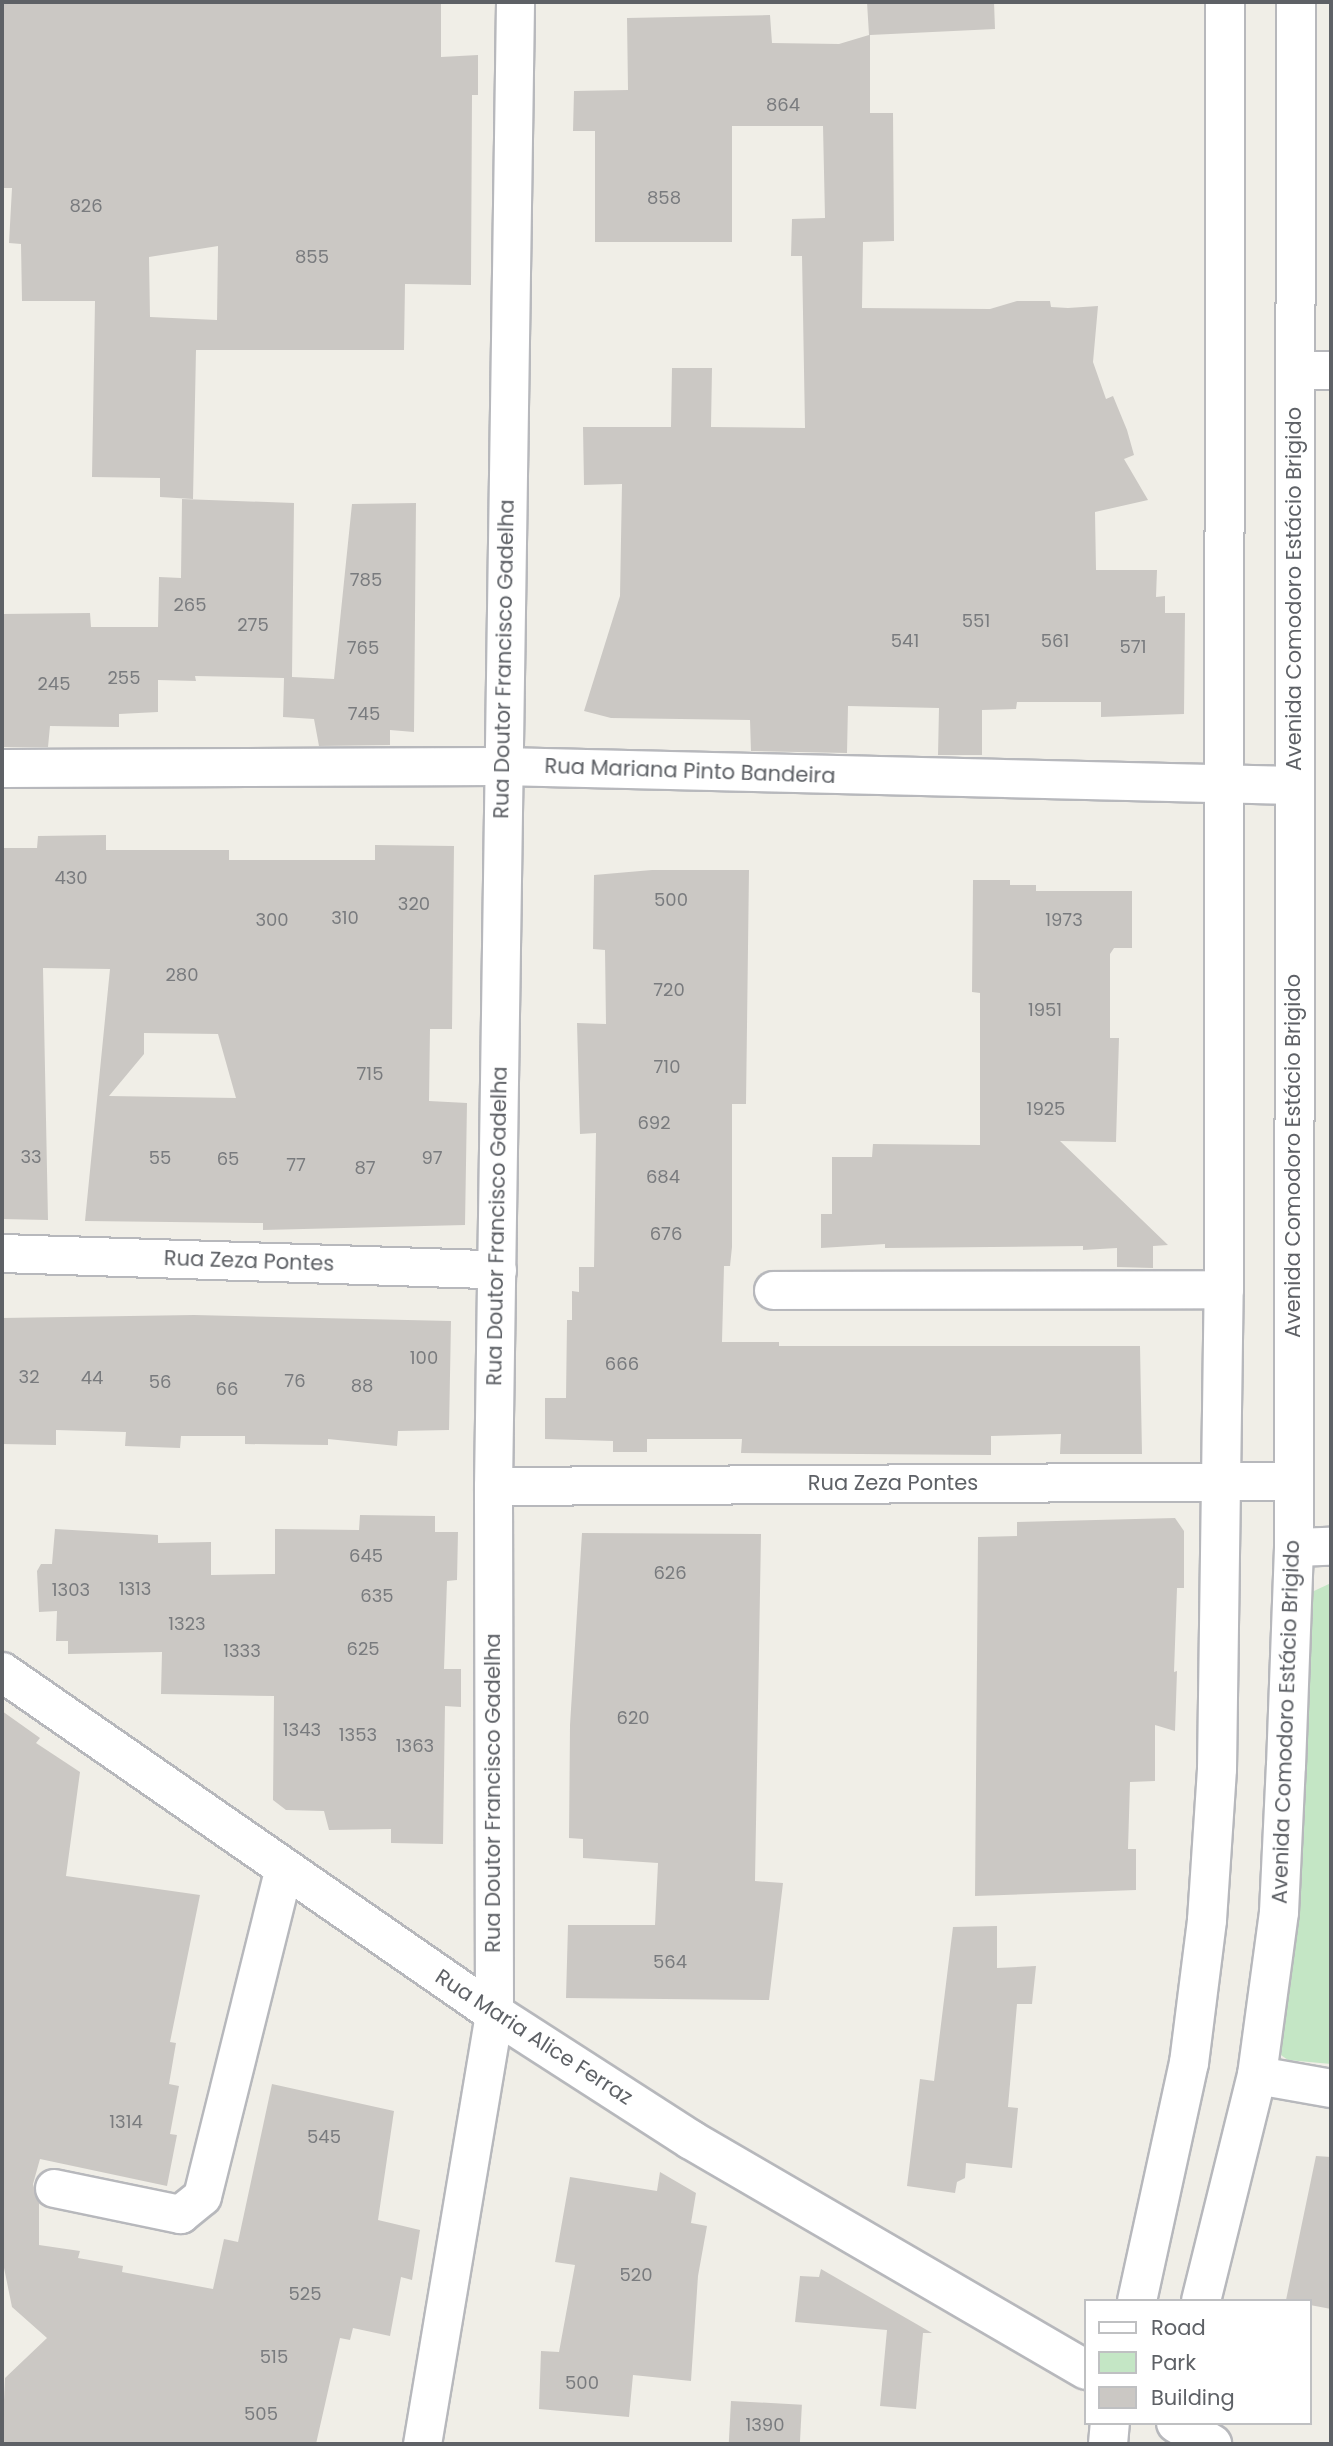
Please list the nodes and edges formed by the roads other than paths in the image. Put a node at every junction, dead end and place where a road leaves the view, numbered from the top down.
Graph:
1 (515, 2) edge
2 (1225, 2) edge
3 (1296, 2) edge
4 (1313, 370) edge
5 (502, 766) junction
6 (2, 768) edge
7 (1221, 785) junction
8 (1294, 785) junction
9 (2, 1253) edge
10 (497, 1269) junction
11 (1224, 1289) junction
12 (773, 1290) dead end
13 (1222, 1481) junction
14 (1294, 1481) junction
15 (493, 1486) junction
16 (1331, 1546) edge
17 (1294, 1547) junction
18 (2, 1672) edge
19 (284, 1868) junction
20 (494, 2013) junction
21 (1257, 2075) junction
22 (1331, 2088) edge
23 (54, 2188) dead end
24 (1138, 2299) edge
25 (1201, 2299) edge
26 (1084, 2369) edge
27 (1110, 2425) edge
28 (1178, 2429) edge
29 (422, 2444) edge
30 (1108, 2444) edge
31 (1212, 2444) edge

1 - 5 street, Rua Doutor Francisco Gadelha
2 - 7 main road
3 - 4 main road, Avenida Comodoro Estácio Brigido
4 - 8 main road, Avenida Comodoro Estácio Brigido
5 - 6 street, Rua Mariana Pinto Bandeira
5 - 7 street, Rua Mariana Pinto Bandeira
5 - 10 street, Rua Doutor Francisco Gadelha
7 - 8 street, Rua Mariana Pinto Bandeira
7 - 11 main road
8 - 14 main road, Avenida Comodoro Estácio Brigido
9 - 10 street, Rua Zeza Pontes
10 - 15 street, Rua Doutor Francisco Gadelha
11 - 12 street
11 - 13 main road
13 - 14 street, Rua Zeza Pontes
13 - 15 street, Rua Zeza Pontes
13 - 24 main road
14 - 17 main road, Avenida Comodoro Estácio Brigido
15 - 20 street, Rua Doutor Francisco Gadelha
16 - 17 street
17 - 21 main road, Avenida Comodoro Estácio Brigido
18 - 19 main road, Rua Maria Alice Ferraz
19 - 20 main road, Rua Maria Alice Ferraz
19 - 23 street
20 - 26 main road, Rua Maria Alice Ferraz
20 - 29 street, Rua Doutor Francisco Gadelha
21 - 22 street
21 - 25 main road, Avenida Comodoro Estácio Brigido
27 - 30 main road
28 - 31 main road

